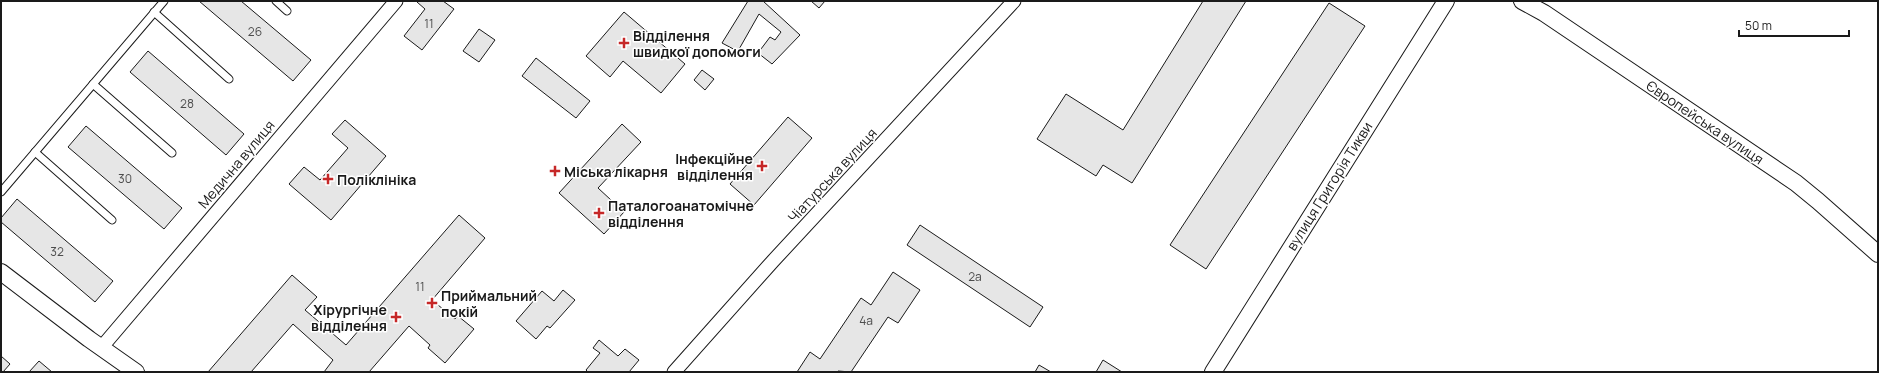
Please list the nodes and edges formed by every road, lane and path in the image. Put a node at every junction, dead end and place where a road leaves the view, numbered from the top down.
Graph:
1 (164, 1) edge
2 (276, 1) edge
3 (396, 1) edge
4 (1014, 1) edge
5 (1446, 1) edge
6 (1522, 1) edge
7 (287, 11) dead end
8 (154, 12) junction
9 (229, 79) dead end
10 (93, 84) junction
11 (35, 152) junction
12 (172, 153) dead end
13 (1, 192) edge
14 (112, 220) dead end
15 (1877, 256) edge
16 (1, 272) edge
17 (101, 348) junction
18 (136, 372) edge
19 (674, 372) edge
20 (1213, 372) edge

1 - 8 lane
2 - 7 lane
3 - 17 street, Медична вулиця
4 - 19 street, Чіатурська вулиця
5 - 20 street, вулиця Григорія Тикви
6 - 15 street, Європейська вулиця
8 - 9 lane
8 - 10 lane
10 - 11 lane
10 - 12 lane
11 - 13 lane
11 - 14 lane
16 - 17 street
17 - 18 street

